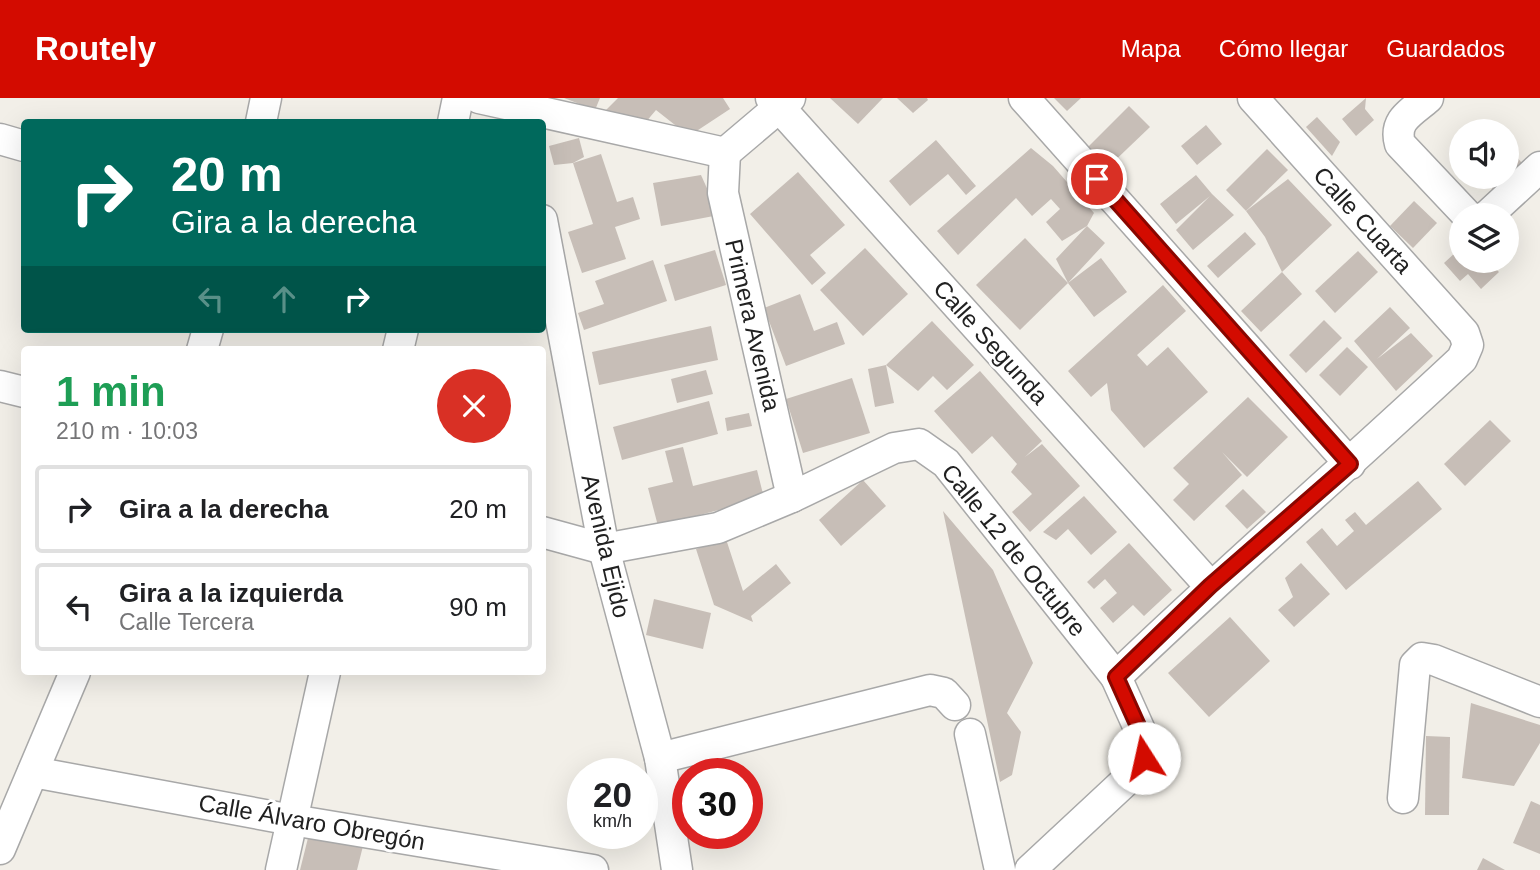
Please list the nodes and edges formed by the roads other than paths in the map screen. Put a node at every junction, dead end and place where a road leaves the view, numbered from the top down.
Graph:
1 (266, 98) edge
2 (458, 98) edge
3 (479, 98) edge
4 (1024, 98) edge
5 (1253, 98) edge
6 (1428, 98) edge
7 (780, 101) edge
8 (522, 110) edge
9 (262, 119) edge
10 (454, 119) edge
11 (0, 139) edge
12 (21, 145) edge
13 (726, 153) junction
14 (1540, 167) edge
15 (1456, 203) edge
16 (1501, 203) edge
17 (546, 241) edge
18 (0, 386) edge
19 (21, 391) edge
20 (1350, 464) junction
21 (792, 497) junction
22 (546, 533) edge
23 (604, 549) junction
24 (1210, 586) junction
25 (74, 675) edge
26 (324, 675) edge
27 (1116, 677) junction
28 (1540, 702) edge
29 (955, 705) dead end
30 (970, 734) dead end
31 (660, 758) junction
32 (33, 772) junction
33 (1403, 798) dead end
34 (292, 820) junction
35 (0, 849) edge
36 (281, 870) edge
37 (593, 870) edge
38 (677, 870) edge
39 (1000, 870) edge
40 (1030, 870) edge

1 - 9 street
2 - 10 street
3 - 8 street
4 - 20 street
5 - 20 street, Calle Cuarta
6 - 15 street
7 - 13 street
7 - 24 street, Calle Segunda
8 - 13 street
11 - 12 street
13 - 21 street, Primera Avenida
14 - 16 street
17 - 23 street, Avenida Ejido
18 - 19 street
20 - 24 street
21 - 23 street, Calle 12 de Octubre
21 - 27 street, Calle 12 de Octubre
22 - 23 street, Calle 12 de Octubre
23 - 31 street, Avenida Ejido
24 - 27 street
25 - 32 street
26 - 34 street
27 - 40 street, Calle 12 de Octubre
28 - 33 street
29 - 31 street
30 - 39 street
31 - 38 street, Avenida Ejido
32 - 34 street, Calle Álvaro Obregón
32 - 35 street
34 - 36 street
34 - 37 street, Calle Álvaro Obregón

